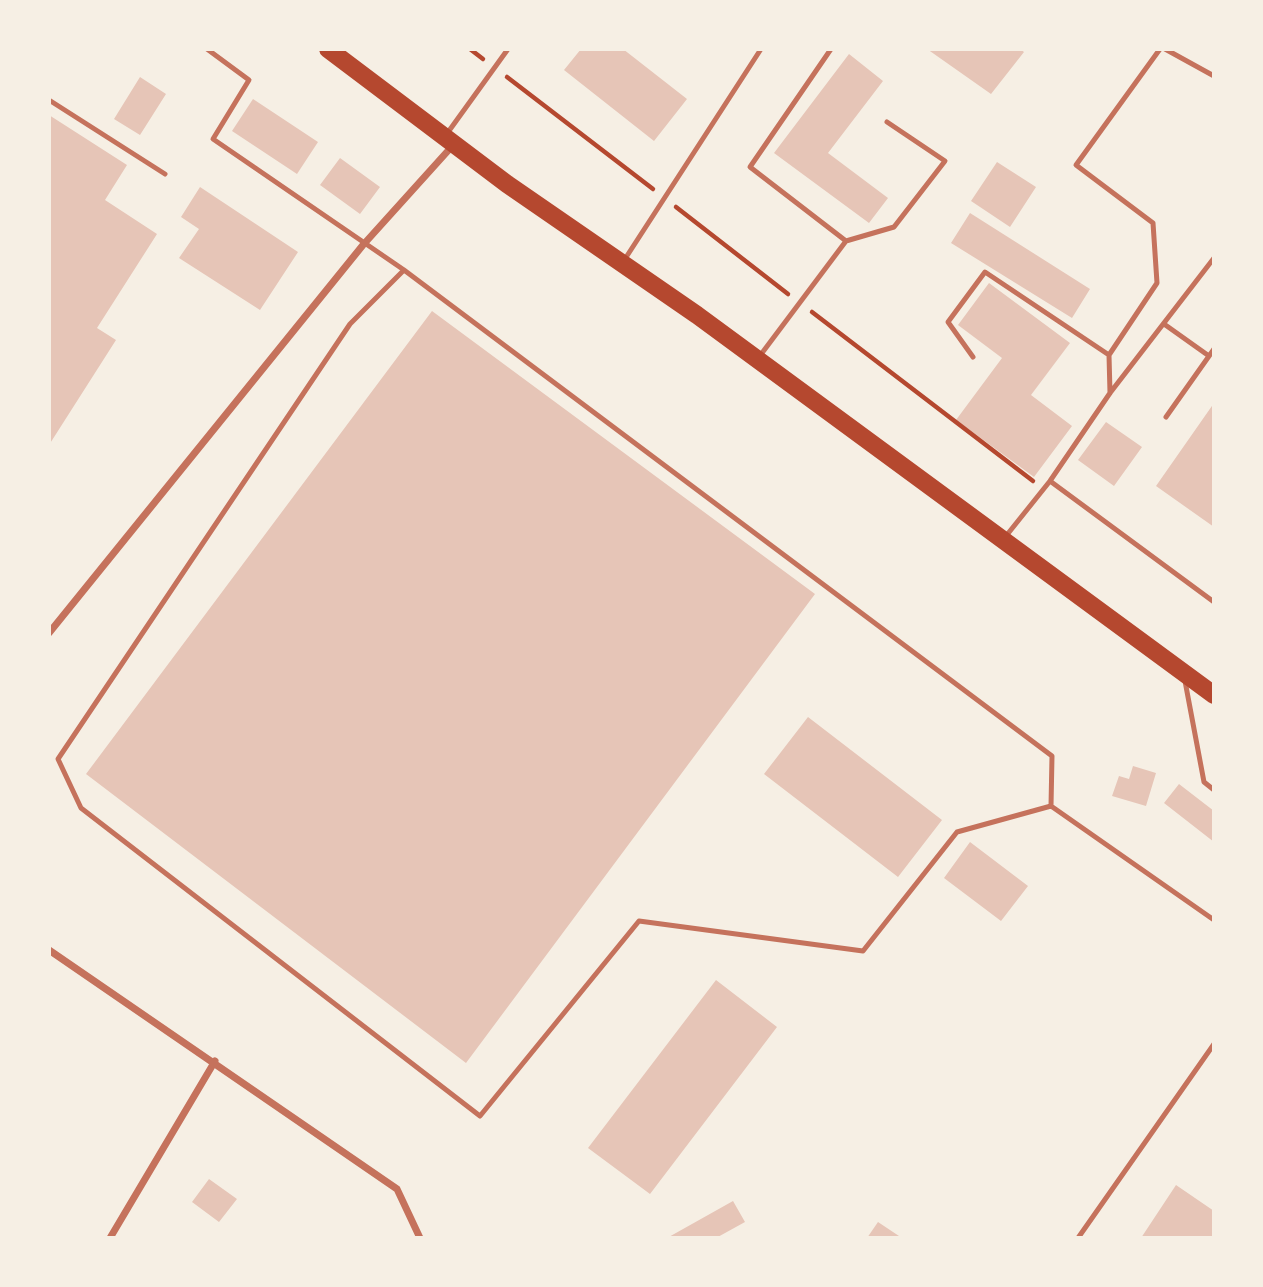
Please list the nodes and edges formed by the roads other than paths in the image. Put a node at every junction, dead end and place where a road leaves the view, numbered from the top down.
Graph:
1 (207, 49) edge
2 (328, 49) edge
3 (761, 49) edge
4 (831, 49) edge
5 (1162, 49) edge
6 (505, 50) edge
7 (1214, 76) edge
8 (49, 100) edge
9 (887, 122) dead end
10 (451, 139) junction
11 (165, 174) dead end
12 (846, 241) junction
13 (363, 245) junction
14 (1214, 258) edge
15 (622, 264) junction
16 (404, 271) junction
17 (1164, 324) junction
18 (1214, 349) edge
19 (1109, 355) junction
20 (1209, 356) junction
21 (973, 357) dead end
22 (758, 360) junction
23 (1110, 393) junction
24 (1166, 417) dead end
25 (1050, 481) junction
26 (1004, 539) junction
27 (1214, 602) edge
28 (49, 633) edge
29 (1183, 671) junction
30 (1214, 695) edge
31 (1214, 790) edge
32 (1051, 806) junction
33 (1214, 920) edge
34 (49, 950) edge
35 (1214, 1044) edge
36 (215, 1061) junction
37 (1080, 1235) edge
38 (110, 1238) edge
39 (420, 1238) edge
40 (1090, 1238) edge

1 - 13 lane
2 - 10 main road
3 - 15 lane
4 - 12 lane
5 - 7 lane
5 - 19 lane
6 - 10 lane
8 - 11 lane
9 - 12 lane
10 - 13 street
10 - 15 main road
12 - 22 lane
13 - 16 lane
13 - 28 street
14 - 17 lane
15 - 22 main road
16 - 32 lane
16 - 32 lane
17 - 20 lane
17 - 23 lane
18 - 20 lane
19 - 21 lane
19 - 23 lane
20 - 24 lane
22 - 26 main road
23 - 25 lane
25 - 26 lane
25 - 27 lane
26 - 29 main road
29 - 30 main road
29 - 31 lane
32 - 33 lane
34 - 36 street
35 - 37 lane
36 - 38 street
36 - 39 street
37 - 40 lane

